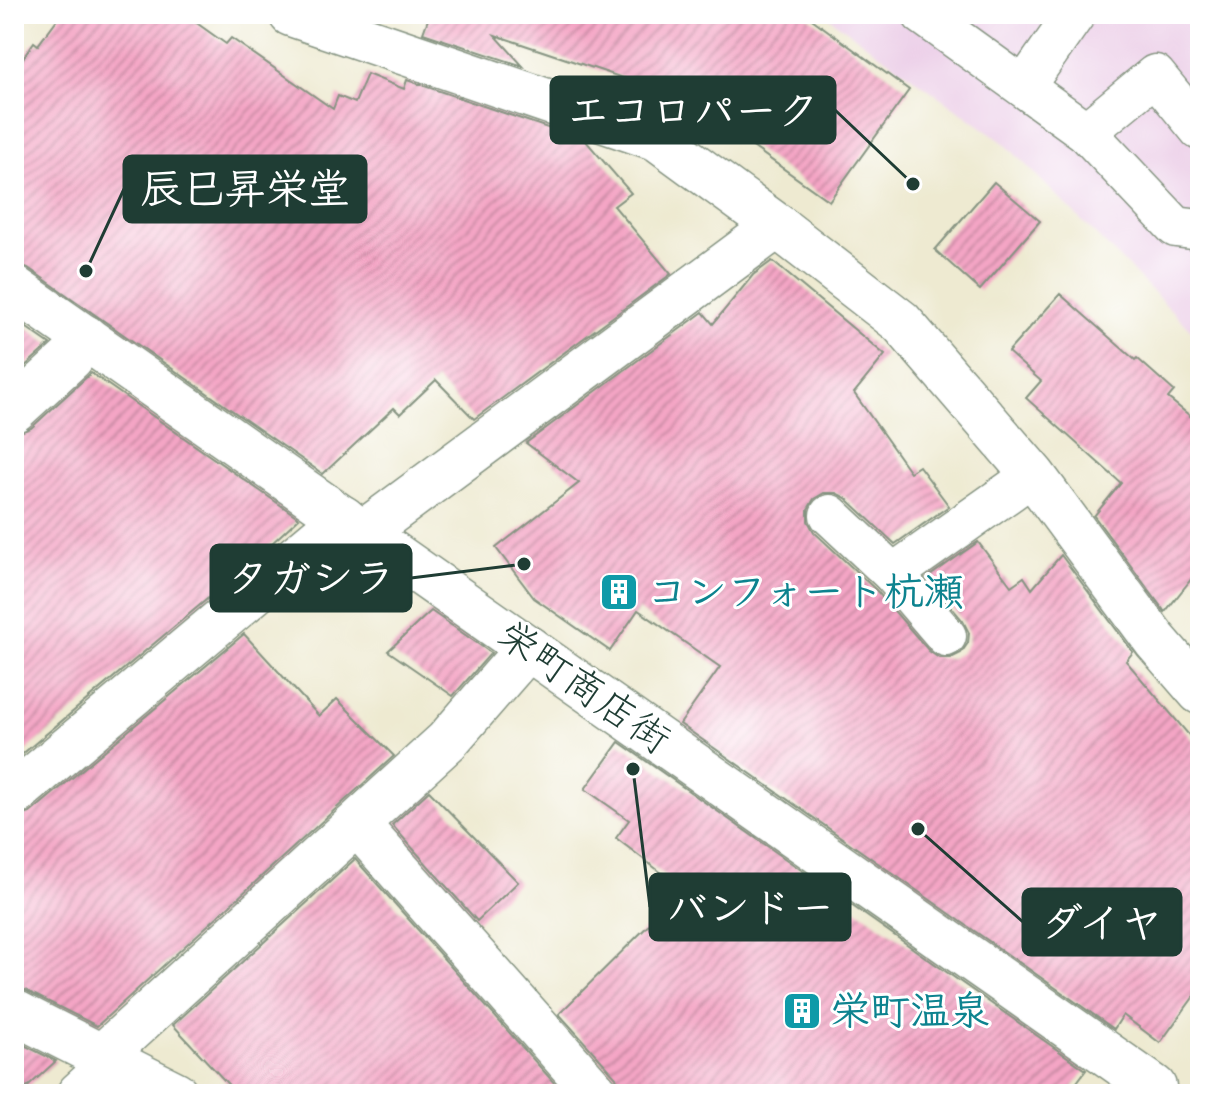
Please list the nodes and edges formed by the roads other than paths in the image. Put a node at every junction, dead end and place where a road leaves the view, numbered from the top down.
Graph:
1 (291, 14) edge
2 (922, 14) edge
3 (1075, 14) edge
4 (1024, 87) junction
5 (1200, 130) edge
6 (1086, 132) junction
7 (777, 226) junction
8 (1200, 230) edge
9 (14, 288) edge
10 (85, 337) junction
11 (14, 410) edge
12 (1033, 475) junction
13 (830, 515) dead end
14 (354, 525) junction
15 (893, 574) junction
16 (946, 636) dead end
17 (528, 648) junction
18 (1200, 692) edge
19 (14, 794) edge
20 (358, 825) junction
21 (14, 1012) edge
22 (107, 1060) junction
23 (1154, 1087) dead end
24 (79, 1094) edge
25 (176, 1094) edge
26 (597, 1094) edge

1 - 7 street
2 - 4 lane
3 - 4 lane
4 - 6 lane
5 - 6 lane
6 - 8 lane
7 - 12 street
7 - 14 street
9 - 10 street, 栄町商店街
10 - 11 street
10 - 14 street, 栄町商店街
12 - 15 lane
12 - 18 street
13 - 15 lane
14 - 17 street, 栄町商店街
14 - 19 street
15 - 16 lane
17 - 20 street
17 - 23 street, 栄町商店街
20 - 22 street
20 - 26 street
21 - 22 street
22 - 24 street
22 - 25 street

